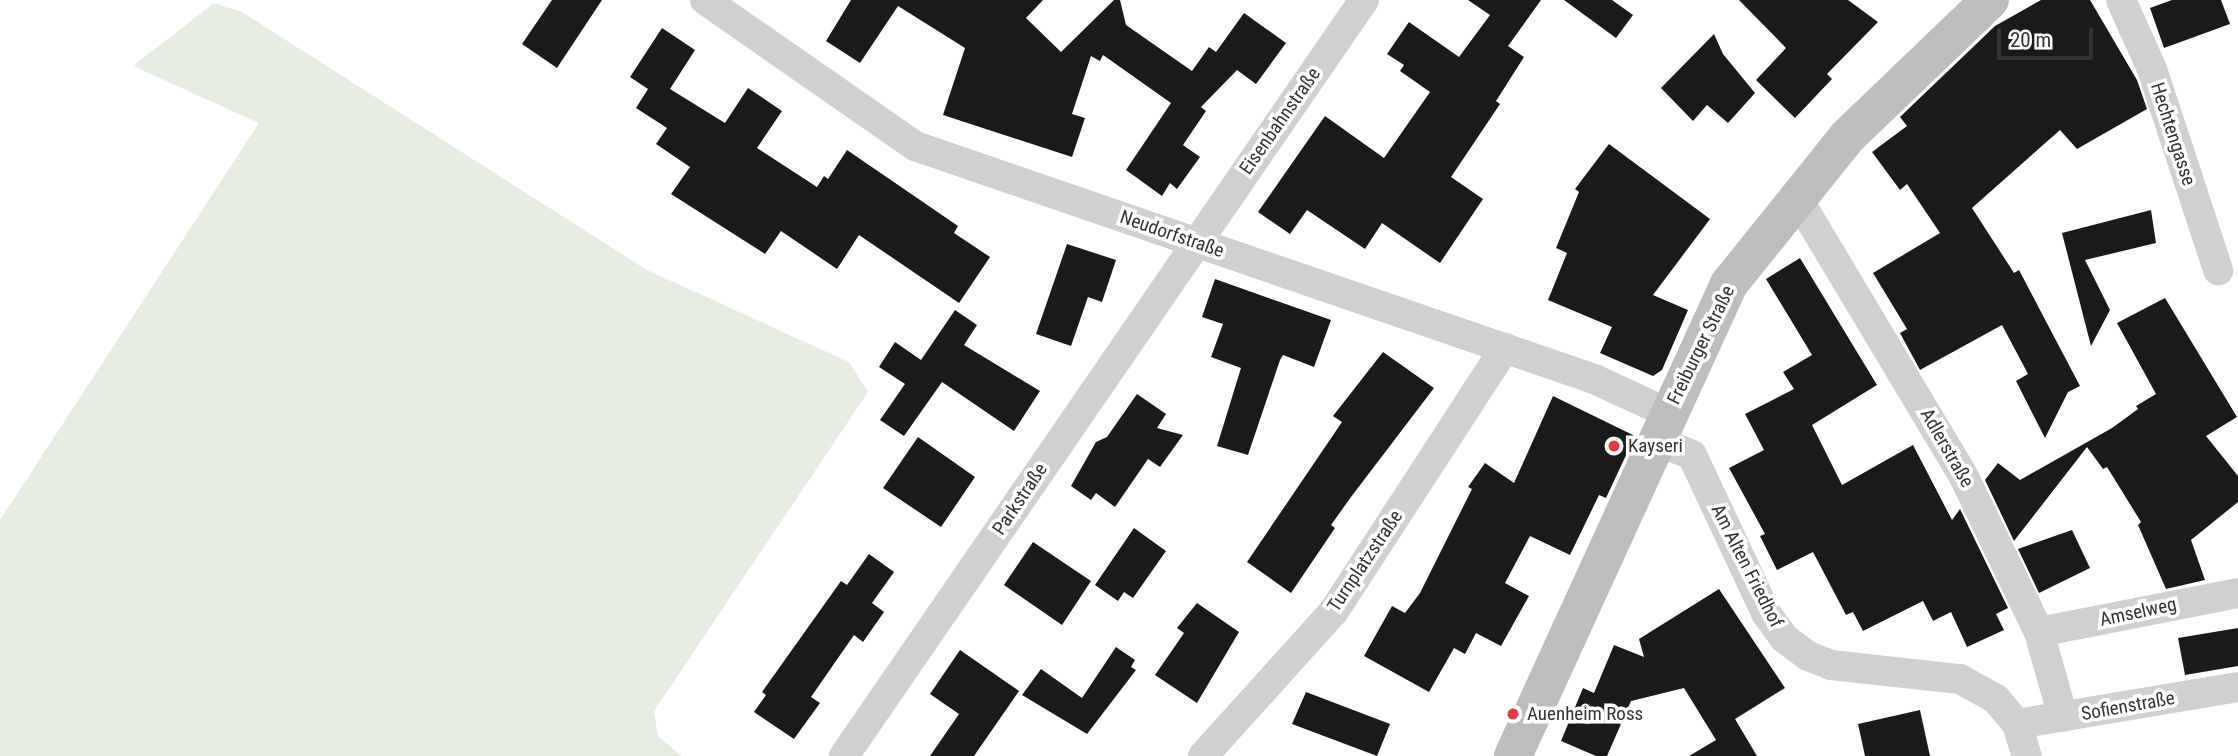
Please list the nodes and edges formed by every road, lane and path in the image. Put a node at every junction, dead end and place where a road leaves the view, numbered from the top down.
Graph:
1 (705, 0) edge
2 (1364, 0) edge
3 (1990, 0) edge
4 (2121, 0) edge
5 (1796, 196) junction
6 (1197, 242) junction
7 (2218, 270) dead end
8 (1505, 348) junction
9 (1661, 427) junction
10 (2238, 593) edge
11 (2039, 632) junction
12 (2238, 687) edge
13 (2063, 717) junction
14 (2018, 724) junction
15 (844, 756) edge
16 (1203, 756) edge
17 (1513, 756) edge
18 (2026, 756) edge

1 - 6 street, Neudorfstraße
2 - 6 street, Eisenbahnstraße
3 - 5 street, Freiburger Straße
4 - 7 street, Hechtengasse
5 - 9 street, Freiburger Straße
5 - 11 street, Adlerstraße
6 - 8 street, Neudorfstraße
6 - 15 street, Parkstraße
8 - 9 street, Neudorfstraße
8 - 16 street, Turnplatzstraße
9 - 14 street, Am Alten Friedhof
9 - 17 street, Freiburger Straße
10 - 11 street, Amselweg
11 - 13 street, Adlerstraße
12 - 13 street, Sofienstraße
13 - 14 street, Sofienstraße
14 - 18 street, Am Alten Friedhof

